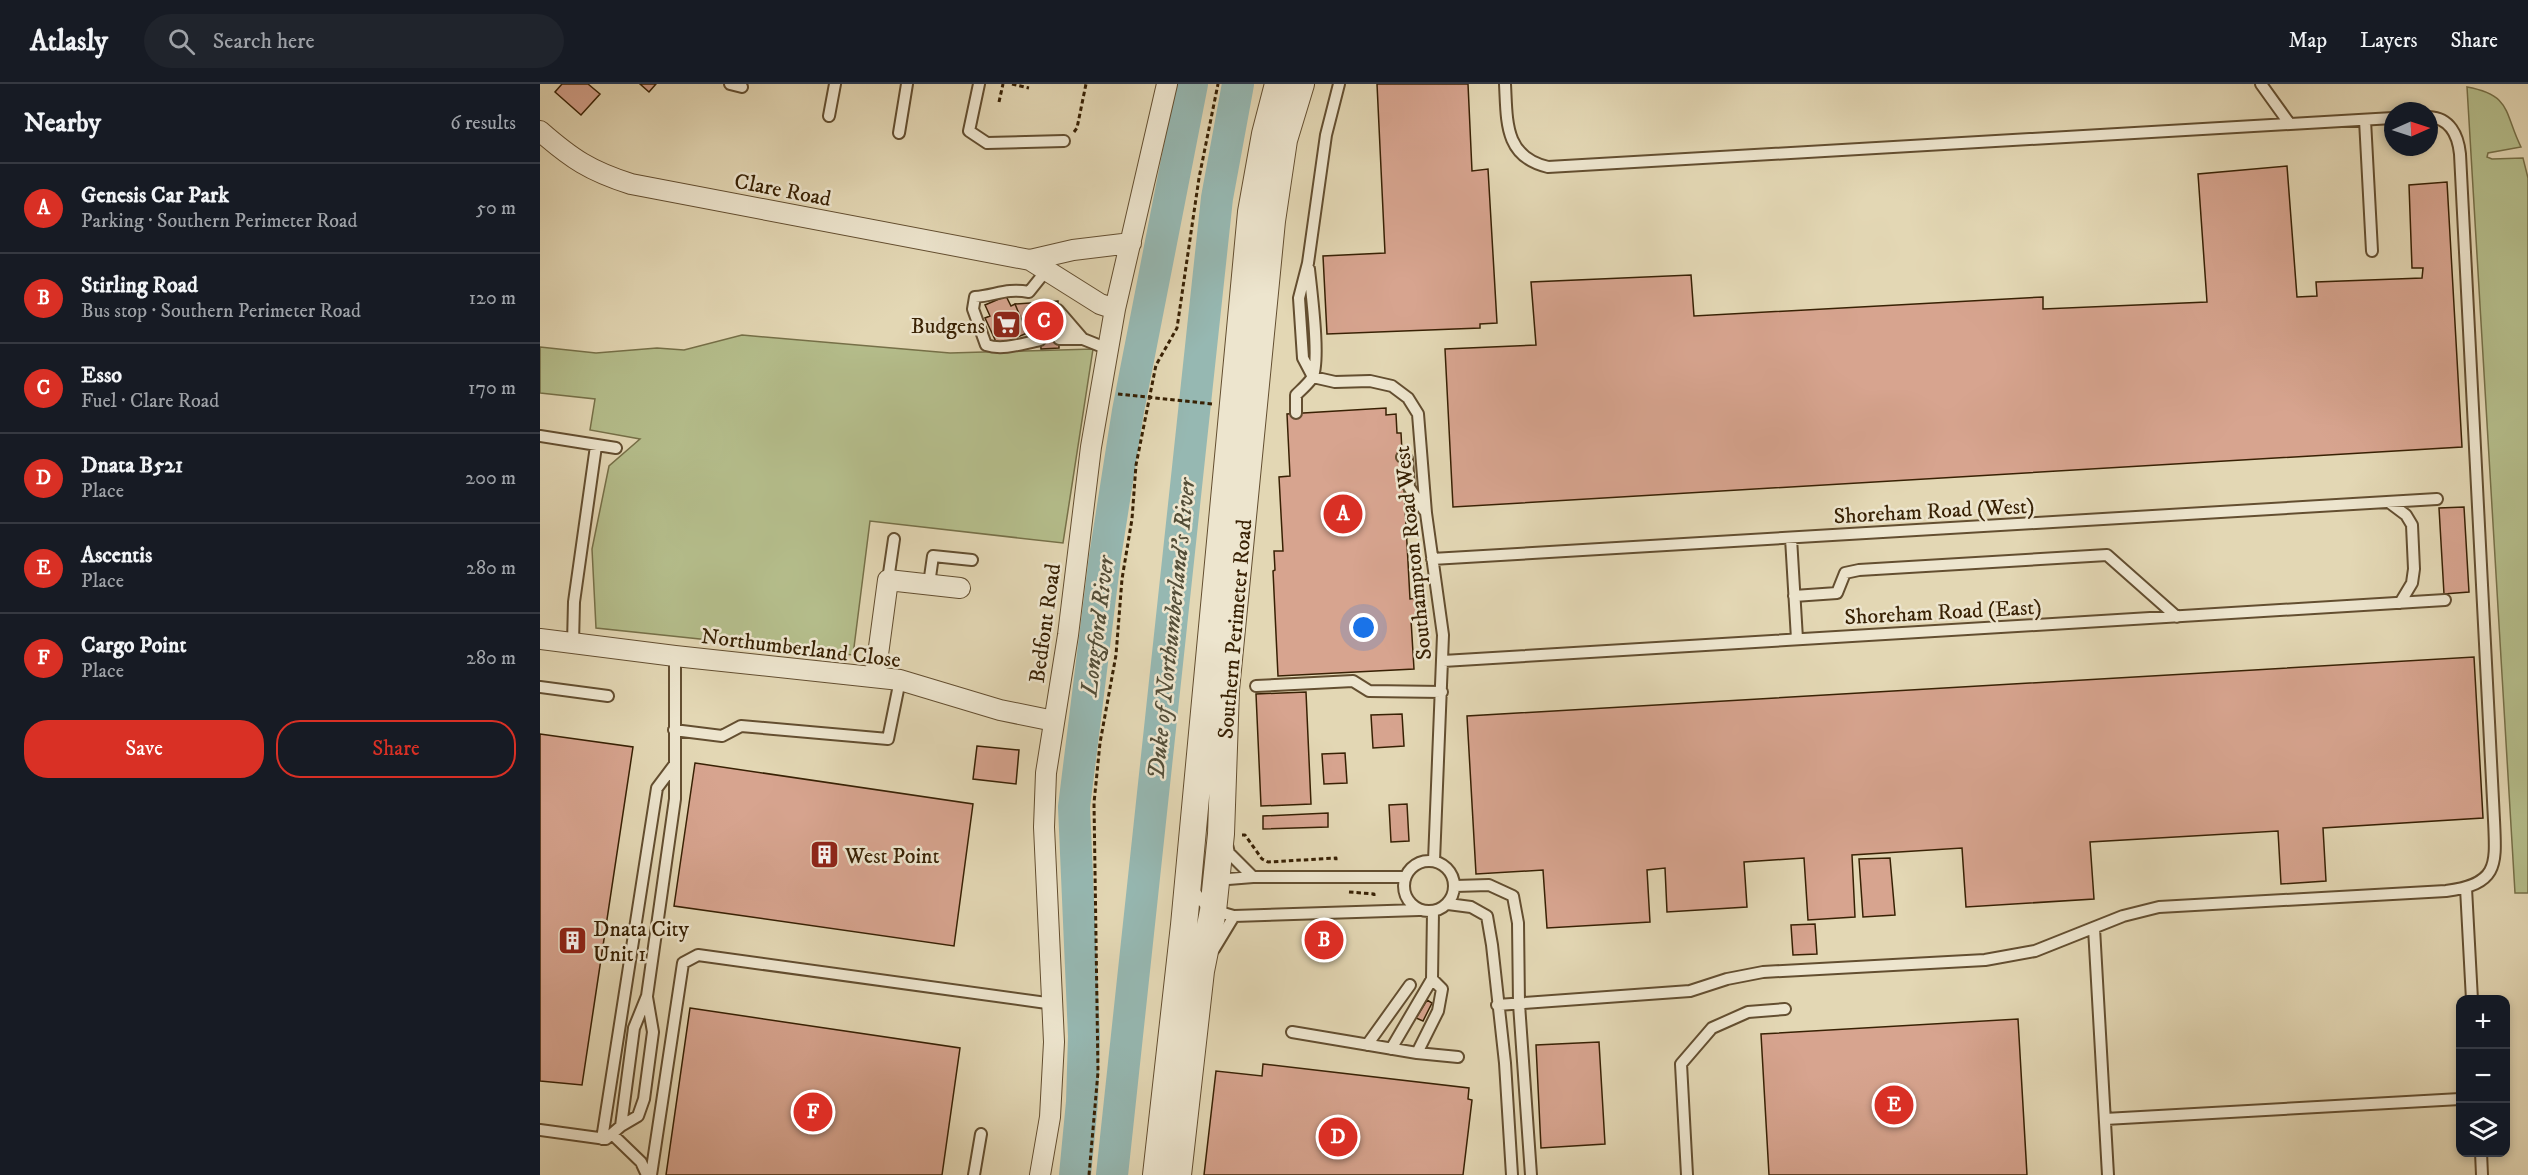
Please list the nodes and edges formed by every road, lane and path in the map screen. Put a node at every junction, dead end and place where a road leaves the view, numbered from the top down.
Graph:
1 (730, 84) edge
2 (835, 84) edge
3 (907, 84) edge
4 (979, 84) edge
5 (1003, 84) edge
6 (1012, 84) edge
7 (1086, 84) edge
8 (1167, 84) edge
9 (1218, 84) edge
10 (1278, 84) edge
11 (1301, 84) edge
12 (1339, 84) edge
13 (1505, 84) edge
14 (2261, 84) edge
15 (742, 87) dead end
16 (1029, 88) dead end
17 (999, 102) dead end
18 (829, 116) dead end
19 (2438, 117) edge
20 (2384, 119) edge
21 (2365, 120) junction
22 (2289, 123) junction
23 (540, 131) edge
24 (899, 133) dead end
25 (1064, 141) joint
26 (1131, 243) junction
27 (2372, 251) dead end
28 (1057, 253) junction
29 (1030, 260) junction
30 (1047, 270) junction
31 (1115, 309) junction
32 (1083, 339) junction
33 (1040, 340) dead end
34 (1108, 350) junction
35 (1313, 377) junction
36 (1113, 394) dead end
37 (1150, 397) junction
38 (1213, 404) dead end
39 (1296, 413) dead end
40 (540, 436) edge
41 (596, 446) junction
42 (616, 448) dead end
43 (1402, 458) dead end
44 (2438, 500) dead end
45 (2390, 503) junction
46 (1426, 513) junction
47 (1791, 538) junction
48 (894, 539) dead end
49 (1432, 559) junction
50 (972, 560) dead end
51 (888, 580) junction
52 (929, 584) junction
53 (960, 588) dead end
54 (1794, 596) junction
55 (2445, 600) dead end
56 (2400, 603) junction
57 (2177, 617) junction
58 (540, 639) edge
59 (1797, 639) junction
60 (573, 643) junction
61 (675, 656) junction
62 (1443, 661) junction
63 (875, 677) junction
64 (900, 680) junction
65 (1256, 686) dead end
66 (540, 687) edge
67 (1442, 692) junction
68 (608, 696) dead end
69 (1054, 721) junction
70 (674, 730) junction
71 (675, 764) junction
72 (1223, 829) junction
73 (1336, 861) dead end
74 (1434, 861) junction
75 (1253, 877) junction
76 (1405, 877) junction
77 (1216, 880) junction
78 (1455, 886) junction
79 (2466, 888) junction
80 (1203, 902) junction
81 (1448, 904) junction
82 (1419, 910) junction
83 (1433, 912) junction
84 (2094, 928) junction
85 (1432, 979) junction
86 (1410, 985) dead end
87 (2472, 995) edge
88 (647, 996) junction
89 (1054, 1004) junction
90 (1519, 1004) junction
91 (1497, 1005) junction
92 (1785, 1009) dead end
93 (1292, 1032) dead end
94 (1521, 1044) junction
95 (1367, 1045) junction
96 (1391, 1049) junction
97 (1417, 1053) junction
98 (1458, 1057) dead end
99 (1505, 1063) junction
100 (2456, 1099) edge
101 (2105, 1119) junction
102 (540, 1130) edge
103 (612, 1133) junction
104 (981, 1134) dead end
105 (2481, 1157) edge
106 (649, 1175) edge
107 (975, 1175) edge
108 (1040, 1175) edge
109 (1089, 1175) edge
110 (1156, 1175) edge
111 (1178, 1175) edge
112 (1512, 1175) edge
113 (1530, 1175) edge
114 (1688, 1175) edge
115 (2108, 1175) edge
116 (2482, 1175) edge

1 - 15 lane
2 - 18 lane
3 - 24 lane
4 - 25 lane
5 - 17 path
6 - 16 path
7 - 25 path
8 - 26 street, Bedfont Road
9 - 37 path
10 - 80 street, Southern Perimeter Road
11 - 72 street, Southern Perimeter Road
12 - 35 lane
13 - 22 lane
14 - 22 lane
19 - 79 lane
20 - 21 lane
21 - 22 lane
21 - 27 lane
23 - 29 street, Clare Road
26 - 28 street, Clare Road
26 - 31 street, Bedfont Road
28 - 29 street, Clare Road
28 - 30 lane
29 - 30 street, Clare Road
30 - 31 street, Clare Road
30 - 33 lane
31 - 34 street, Bedfont Road
32 - 32 lane
32 - 34 lane
34 - 69 street, Bedfont Road
35 - 39 lane
35 - 46 lane, Southampton Road West
36 - 37 path
37 - 38 path
37 - 109 path
40 - 41 lane
41 - 42 lane
41 - 60 lane
43 - 46 lane
44 - 45 lane, Shoreham Road (West)
45 - 47 lane, Shoreham Road (West)
45 - 56 lane
46 - 49 lane, Southampton Road West
47 - 49 lane, Shoreham Road (West)
47 - 54 lane
48 - 51 lane
49 - 62 lane, Southampton Road West
50 - 52 lane
51 - 52 street
51 - 63 street
52 - 53 street
54 - 57 lane
54 - 59 lane
55 - 56 lane, Shoreham Road (East)
56 - 57 lane, Shoreham Road (East)
57 - 59 lane, Shoreham Road (East)
58 - 60 street, Northumberland Close
59 - 62 lane, Shoreham Road (East)
60 - 61 street, Northumberland Close
61 - 63 street, Northumberland Close
61 - 70 lane
62 - 67 lane, Southampton Road West
63 - 64 street, Northumberland Close
64 - 69 street, Northumberland Close
64 - 70 lane
65 - 67 lane
66 - 68 lane
67 - 74 lane, Southampton Road West
69 - 89 street, Bedfont Road
70 - 71 lane
71 - 88 lane
71 - 103 lane
72 - 73 path
72 - 75 lane
72 - 77 street, Southern Perimeter Road
74 - 76 lane
74 - 78 lane
75 - 76 lane
75 - 77 lane
76 - 82 lane
77 - 80 street, Southern Perimeter Road
78 - 81 lane
78 - 90 lane
79 - 84 lane
79 - 87 lane
80 - 82 lane
80 - 110 street, Southern Perimeter Road
80 - 111 street, Southern Perimeter Road
81 - 83 lane
81 - 91 lane
82 - 83 lane
83 - 85 lane
84 - 90 lane
84 - 101 lane
85 - 96 lane
85 - 97 lane
86 - 95 lane
88 - 103 lane
88 - 103 lane
89 - 106 lane
89 - 108 street, Bedfont Road
90 - 91 lane
90 - 94 lane
91 - 99 lane
92 - 114 lane
93 - 95 lane
94 - 99 lane
94 - 113 lane
95 - 96 lane
96 - 97 lane
97 - 98 lane
99 - 112 lane
100 - 101 lane
101 - 115 lane
102 - 103 lane
103 - 106 lane
104 - 107 lane
105 - 116 lane

